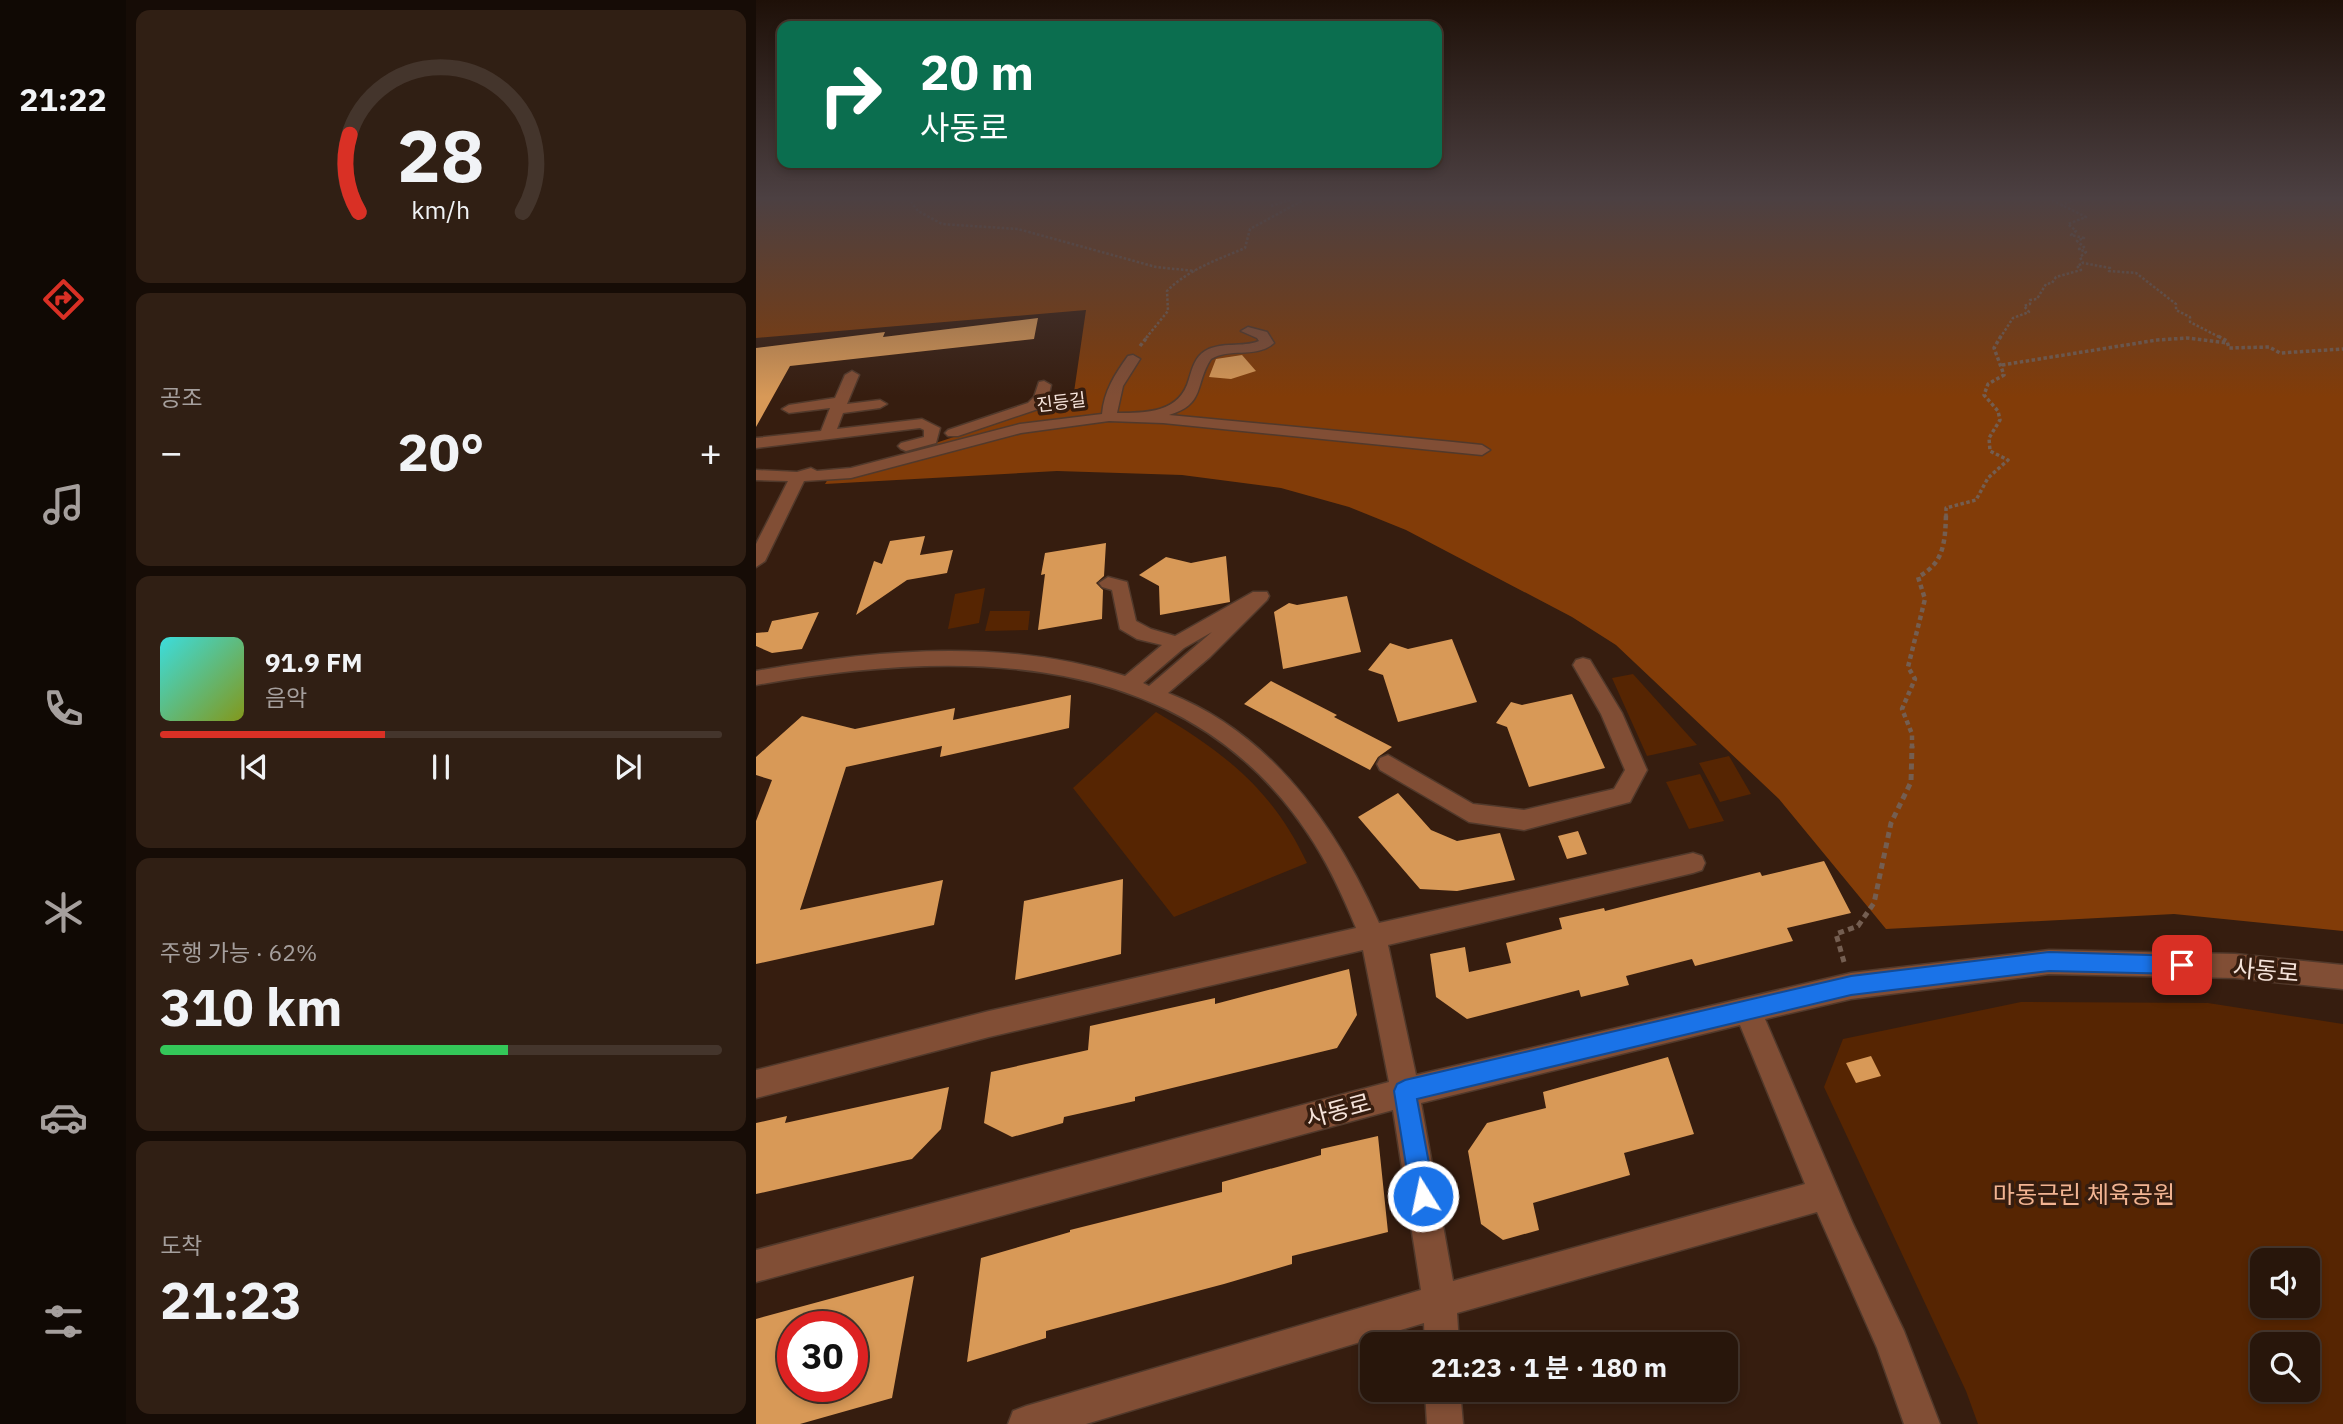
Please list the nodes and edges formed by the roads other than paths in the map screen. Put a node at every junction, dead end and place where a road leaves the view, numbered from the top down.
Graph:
1 (1248, 331) dead end
2 (1133, 359) road end
3 (852, 375) dead end
4 (1044, 384) dead end
5 (880, 404) dead end
6 (838, 406) junction
7 (789, 408) dead end
8 (1151, 416) junction
9 (1109, 417) junction
10 (827, 434) junction
11 (931, 440) junction
12 (756, 443) edge
13 (1482, 450) dead end
14 (756, 475) edge
15 (798, 477) junction
16 (756, 561) edge
17 (1108, 583) dead end
18 (1177, 643) junction
19 (1583, 666) dead end
20 (756, 678) edge
21 (1127, 686) junction
22 (1153, 694) junction
23 (1388, 764) dead end
24 (1693, 863) dead end
25 (1372, 935) junction
26 (2343, 977) edge
27 (1747, 1009) junction
28 (756, 1084) edge
29 (1405, 1091) junction
30 (1826, 1194) junction
31 (756, 1266) edge
32 (1440, 1301) junction
33 (1441, 1332) edge
34 (1444, 1402) edge
35 (1026, 1424) edge
36 (1445, 1424) edge
37 (1922, 1424) edge

1 - 8 street
2 - 9 street, 진등길
3 - 6 street
4 - 11 street
5 - 6 street
6 - 7 street
6 - 10 street
8 - 9 street
8 - 13 street
9 - 15 street, 진등길
10 - 11 street
10 - 12 street
11 - 15 street
14 - 15 street
15 - 16 street
17 - 18 street
18 - 21 street
18 - 22 street
19 - 23 street
20 - 21 street
21 - 22 street
22 - 25 street
24 - 25 street
25 - 28 street
25 - 29 street
26 - 27 street, 사동로
27 - 29 street, 사동로
27 - 30 street
29 - 31 street, 사동로
29 - 32 street
30 - 32 street
30 - 37 street
32 - 33 street
32 - 35 street
34 - 36 street

